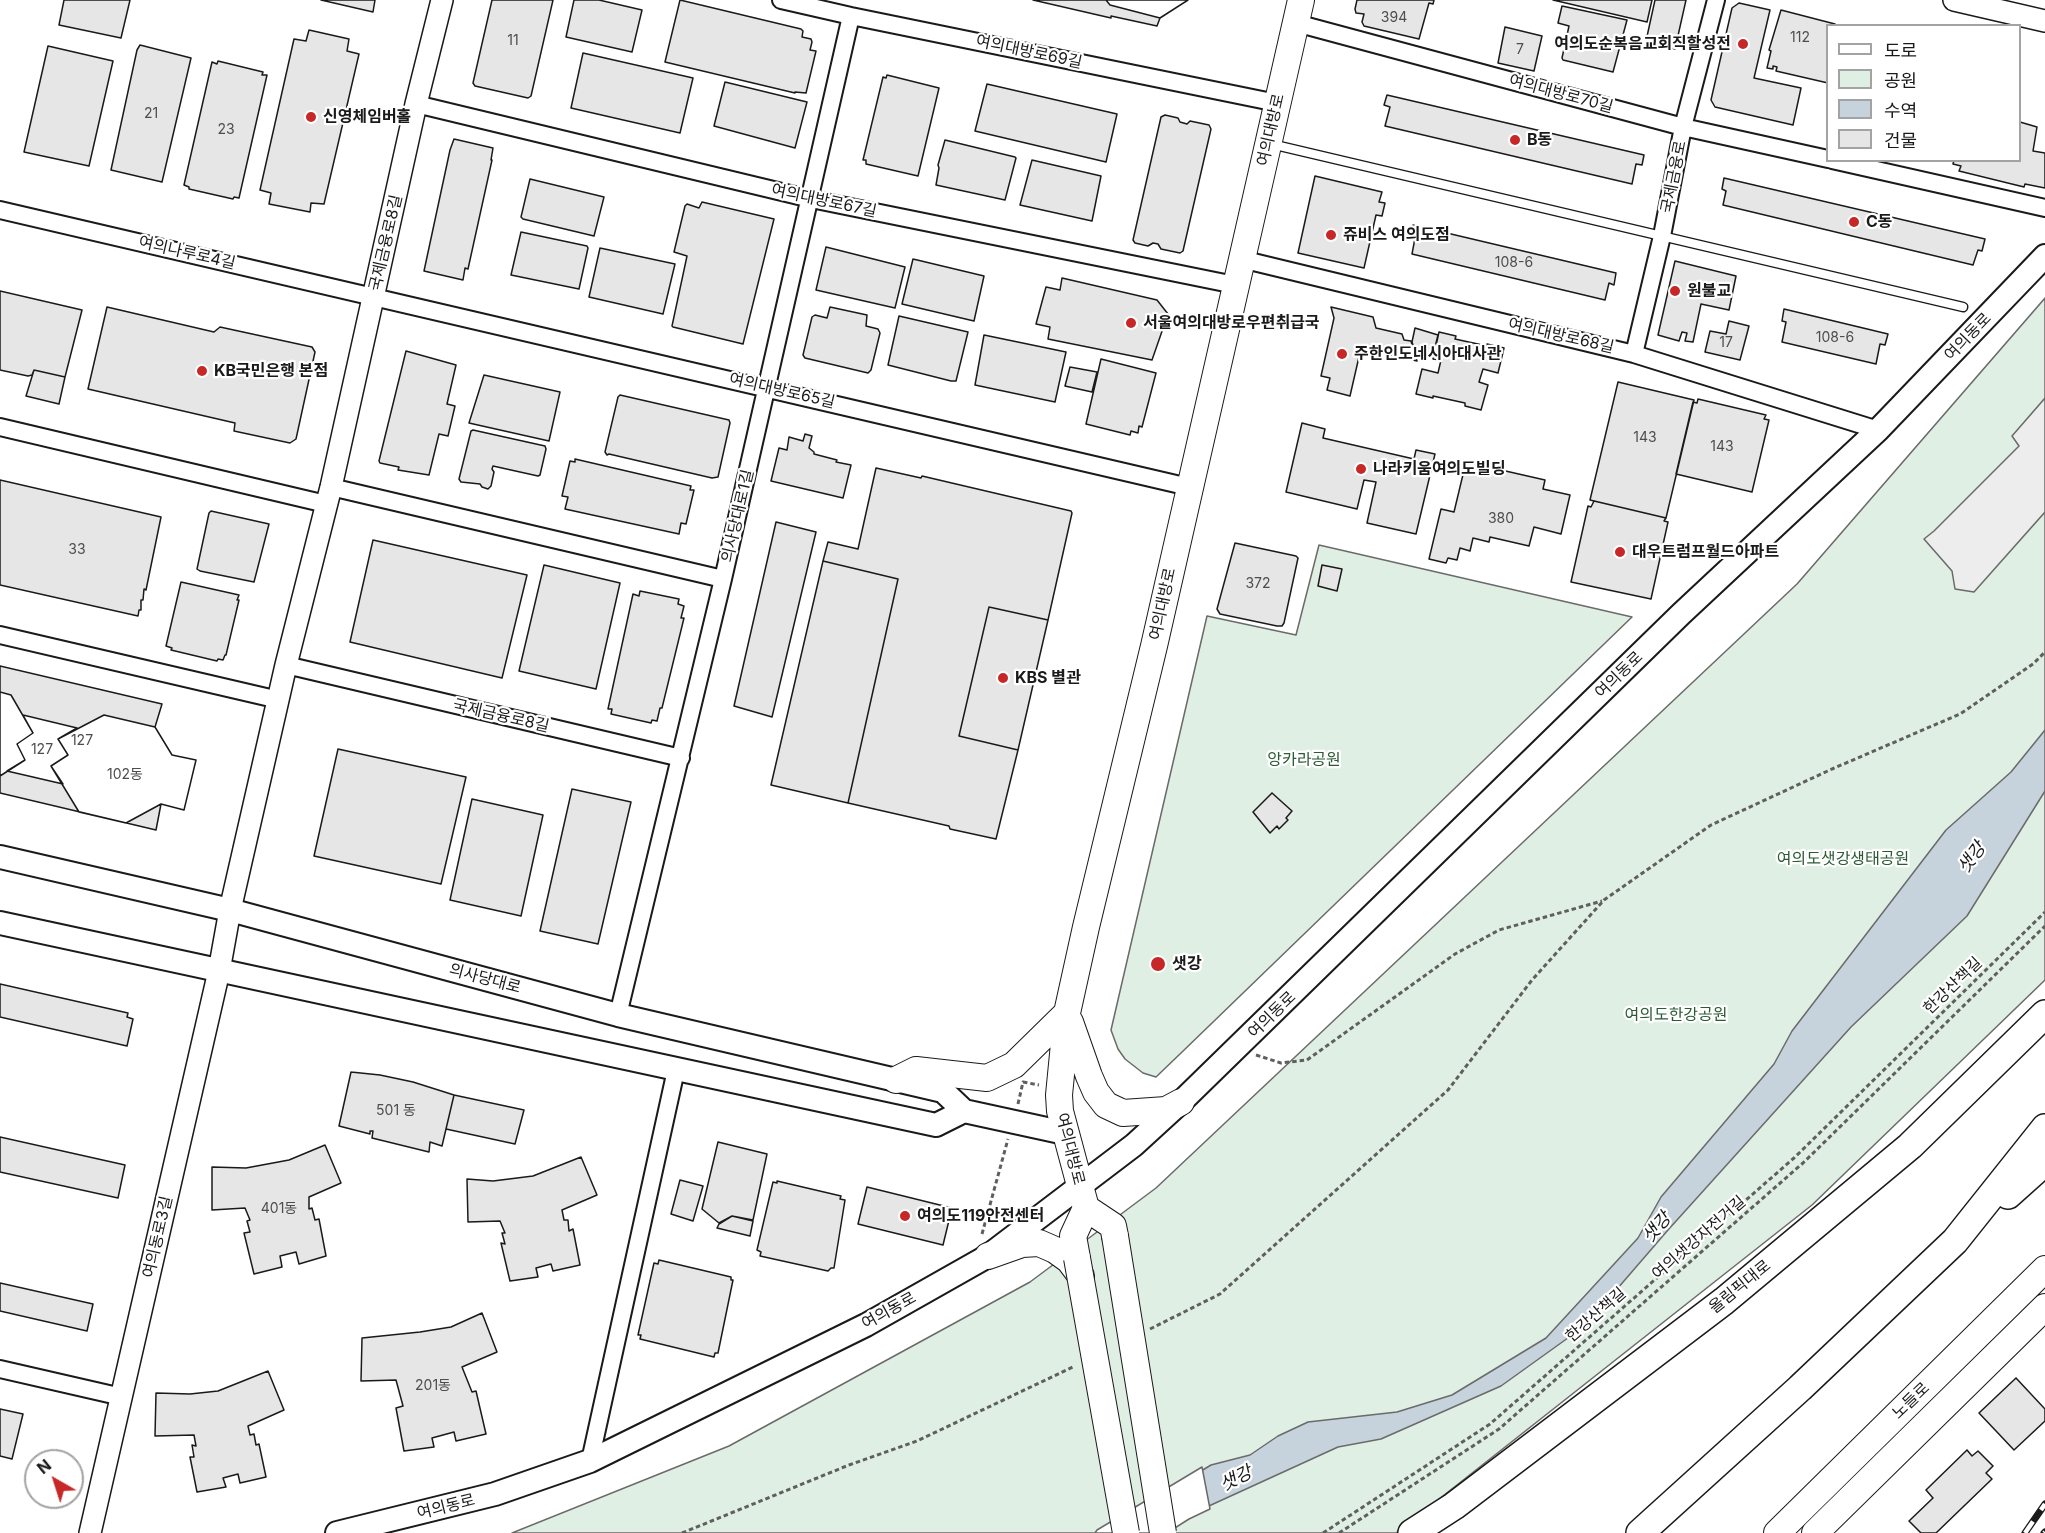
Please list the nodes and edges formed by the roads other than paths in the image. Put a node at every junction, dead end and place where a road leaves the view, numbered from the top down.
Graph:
1 (442, 0) edge
2 (782, 0) edge
3 (1716, 0) edge
4 (1954, 0) edge
5 (1299, 11) edge
6 (851, 16) junction
7 (2045, 21) edge
8 (1277, 103) junction
9 (416, 104) junction
10 (1683, 127) junction
11 (1268, 144) junction
12 (1826, 159) edge
13 (1841, 162) edge
14 (810, 199) junction
15 (2045, 208) edge
16 (0, 210) edge
17 (1662, 236) junction
18 (2045, 256) edge
19 (1241, 259) junction
20 (1235, 285) junction
21 (374, 296) junction
22 (1963, 307) dead end
23 (1634, 354) junction
24 (767, 387) junction
25 (0, 427) edge
26 (1878, 430) junction
27 (1189, 487) junction
28 (329, 495) junction
29 (723, 579) junction
30 (0, 635) edge
31 (286, 665) junction
32 (279, 700) junction
33 (681, 758) junction
34 (0, 857) edge
35 (230, 910) junction
36 (0, 923) edge
37 (225, 942) joint
38 (219, 971) junction
39 (1067, 1013) junction
40 (2045, 1014) edge
41 (618, 1015) junction
42 (676, 1070) junction
43 (897, 1080) junction
44 (1181, 1102) junction
45 (964, 1111) junction
46 (2045, 1128) edge
47 (1065, 1133) junction
48 (2045, 1162) edge
49 (1083, 1196) junction
50 (1955, 1241) junction
51 (984, 1248) junction
52 (1076, 1264) junction
53 (2045, 1269) edge
54 (2045, 1307) edge
55 (0, 1369) edge
56 (122, 1397) junction
57 (590, 1461) junction
58 (90, 1533) edge
59 (337, 1533) edge
60 (1126, 1533) edge
61 (1163, 1533) edge
62 (1412, 1533) edge
63 (1640, 1533) edge
64 (1777, 1533) edge
65 (1815, 1533) edge

1 - 9 street, 국제금융로8길
2 - 6 street, 여의대방로69길
3 - 10 street, 국제금융로
4 - 7 street
5 - 8 main road, 여의대방로
5 - 10 street, 여의대방로70길
6 - 8 street, 여의대방로69길
6 - 14 street, 의사당대로1길
8 - 11 main road, 여의대방로
9 - 14 street, 여의대방로67길
9 - 21 street, 국제금융로8길
10 - 12 street, 여의대방로70길
10 - 17 street, 국제금융로
11 - 17 lane
11 - 19 main road, 여의대방로
13 - 15 street
14 - 20 street, 여의대방로67길
14 - 24 street, 의사당대로1길
16 - 21 street, 여의나루로4길
17 - 22 lane
17 - 23 street, 국제금융로
18 - 26 main road, 여의동로
19 - 20 main road, 여의대방로
19 - 23 street, 여의대방로68길
20 - 27 main road, 여의대방로
21 - 24 street, 여의대방로65길
21 - 28 street, 국제금융로8길
23 - 26 street, 여의대방로68길
24 - 27 street, 여의대방로65길
24 - 29 street, 의사당대로1길
25 - 28 street
26 - 44 main road, 여의동로
27 - 39 main road, 여의대방로
28 - 29 street
28 - 31 street, 국제금융로8길
29 - 33 street, 의사당대로1길
30 - 32 street
31 - 32 street, 국제금융로8길
31 - 33 street, 국제금융로8길
32 - 35 street, 국제금융로8길
33 - 41 street, 의사당대로1길
34 - 35 main road, 의사당대로
35 - 37 street, 국제금융로8길
35 - 41 main road, 의사당대로
36 - 38 main road
37 - 38 street, 여의동로3길
38 - 42 main road
38 - 56 street, 여의동로3길
39 - 43 main road
39 - 44 main road
39 - 47 main road, 여의대방로
40 - 62 highway, 올림픽대로
41 - 43 main road, 의사당대로
42 - 45 main road
42 - 57 street
43 - 45 main road, 의사당대로
44 - 49 main road, 여의동로
45 - 47 main road, 의사당대로
46 - 50 highway
47 - 49 main road, 여의대방로
48 - 50 highway
49 - 51 main road, 여의동로
49 - 52 main road, 여의대방로
49 - 61 main road, 여의대방로, bridge
50 - 63 highway
51 - 52 main road
51 - 57 main road, 여의동로
52 - 60 main road, 여의대방로, bridge
53 - 64 main road, 노들로
54 - 65 main road, 노들로
55 - 56 street
56 - 58 street, 여의동로3길
57 - 59 main road, 여의동로

